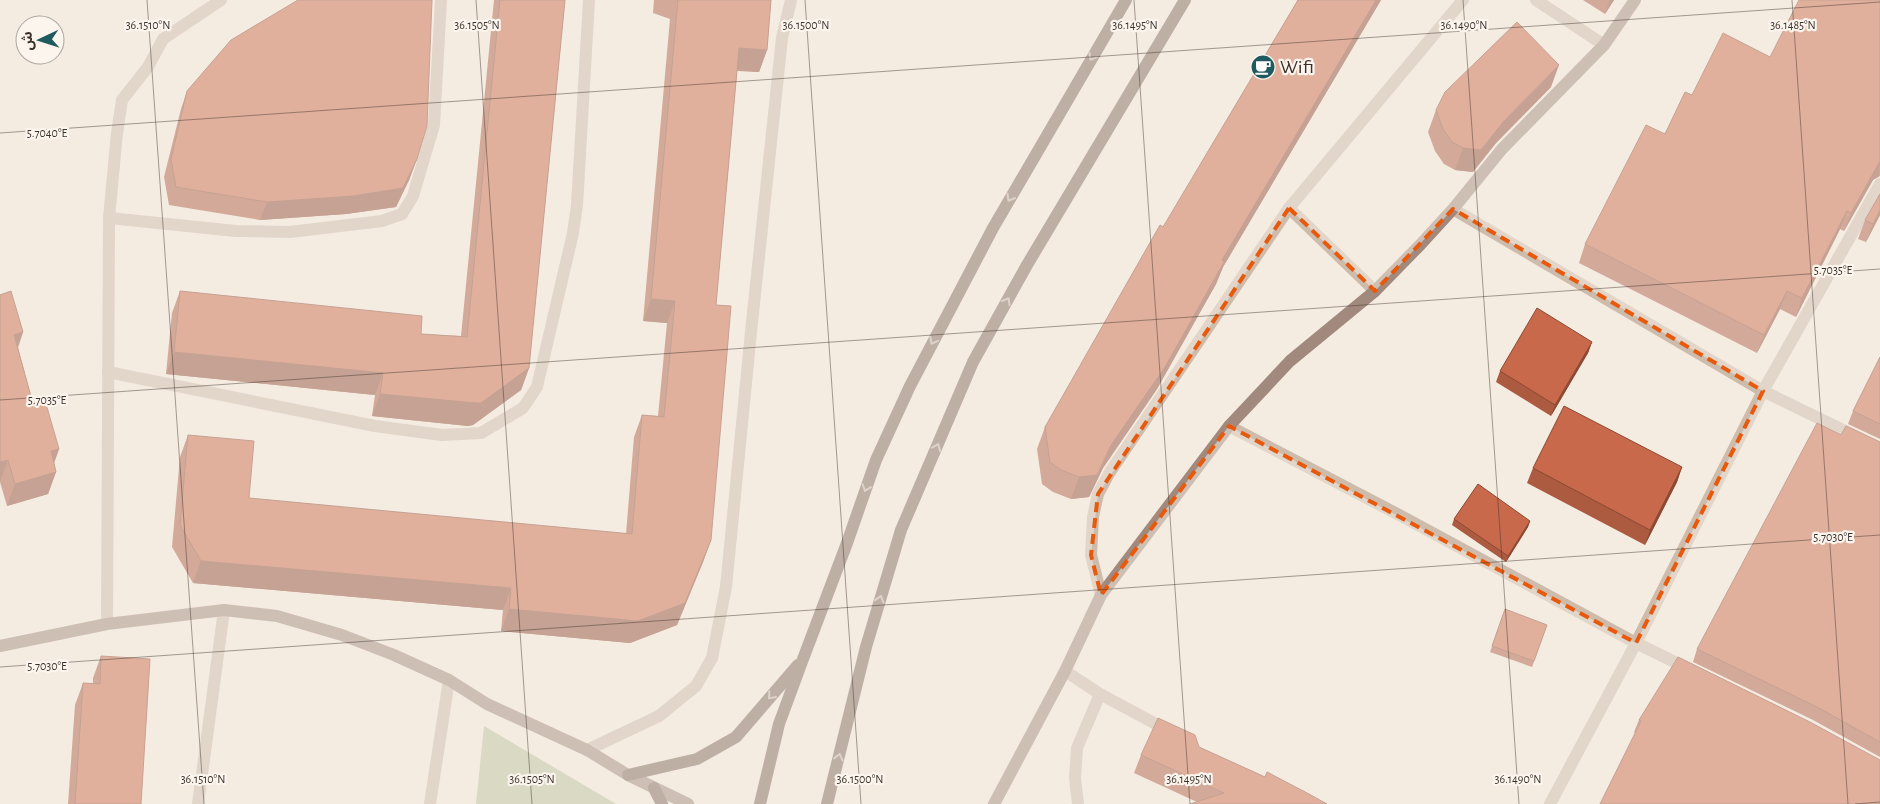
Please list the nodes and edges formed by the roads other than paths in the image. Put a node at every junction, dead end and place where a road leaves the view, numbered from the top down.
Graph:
1 (221, 0) edge
2 (441, 0) edge
3 (590, 0) edge
4 (791, 0) edge
5 (1126, 0) edge
6 (1185, 0) edge
7 (1463, 0) edge
8 (1536, 0) edge
9 (1636, 0) edge
10 (1604, 45) junction
11 (1880, 184) edge
12 (1289, 208) junction
13 (1453, 209) junction
14 (109, 218) junction
15 (1375, 291) junction
16 (108, 372) junction
17 (1763, 391) junction
18 (1229, 426) junction
19 (1880, 448) edge
20 (1101, 595) junction
21 (224, 610) junction
22 (107, 624) junction
23 (1636, 643) junction
24 (0, 646) edge
25 (802, 659) junction
26 (1065, 672) junction
27 (1696, 673) edge
28 (450, 680) junction
29 (1100, 694) junction
30 (1176, 735) edge
31 (587, 750) junction
32 (628, 774) junction
33 (654, 788) junction
34 (198, 804) edge
35 (430, 804) edge
36 (662, 804) edge
37 (688, 804) edge
38 (760, 804) edge
39 (827, 804) edge
40 (994, 804) edge
41 (1078, 804) edge
42 (1550, 804) edge

1 - 14 street
2 - 14 street
3 - 16 street
4 - 31 street
5 -> 25 main road
39 -> 6 main road
7 - 12 street
8 - 10 street
9 - 10 street
10 - 13 street
11 - 17 street
12 - 15 street
12 - 20 street
13 - 15 street
13 - 17 street
14 - 16 street
15 - 18 street
16 - 22 street
17 - 19 street
17 - 23 street
18 - 20 street
18 - 23 street
20 - 26 street
21 - 22 street
21 - 28 street
21 - 34 street
22 - 24 street
23 - 27 street
23 - 42 street
25 -> 32 main road
25 - 38 main road
26 - 29 street
26 - 40 street
28 - 31 street
28 - 35 street
29 - 30 street
29 - 41 street
31 - 32 street
32 - 33 street
33 - 36 main road
33 - 37 street

